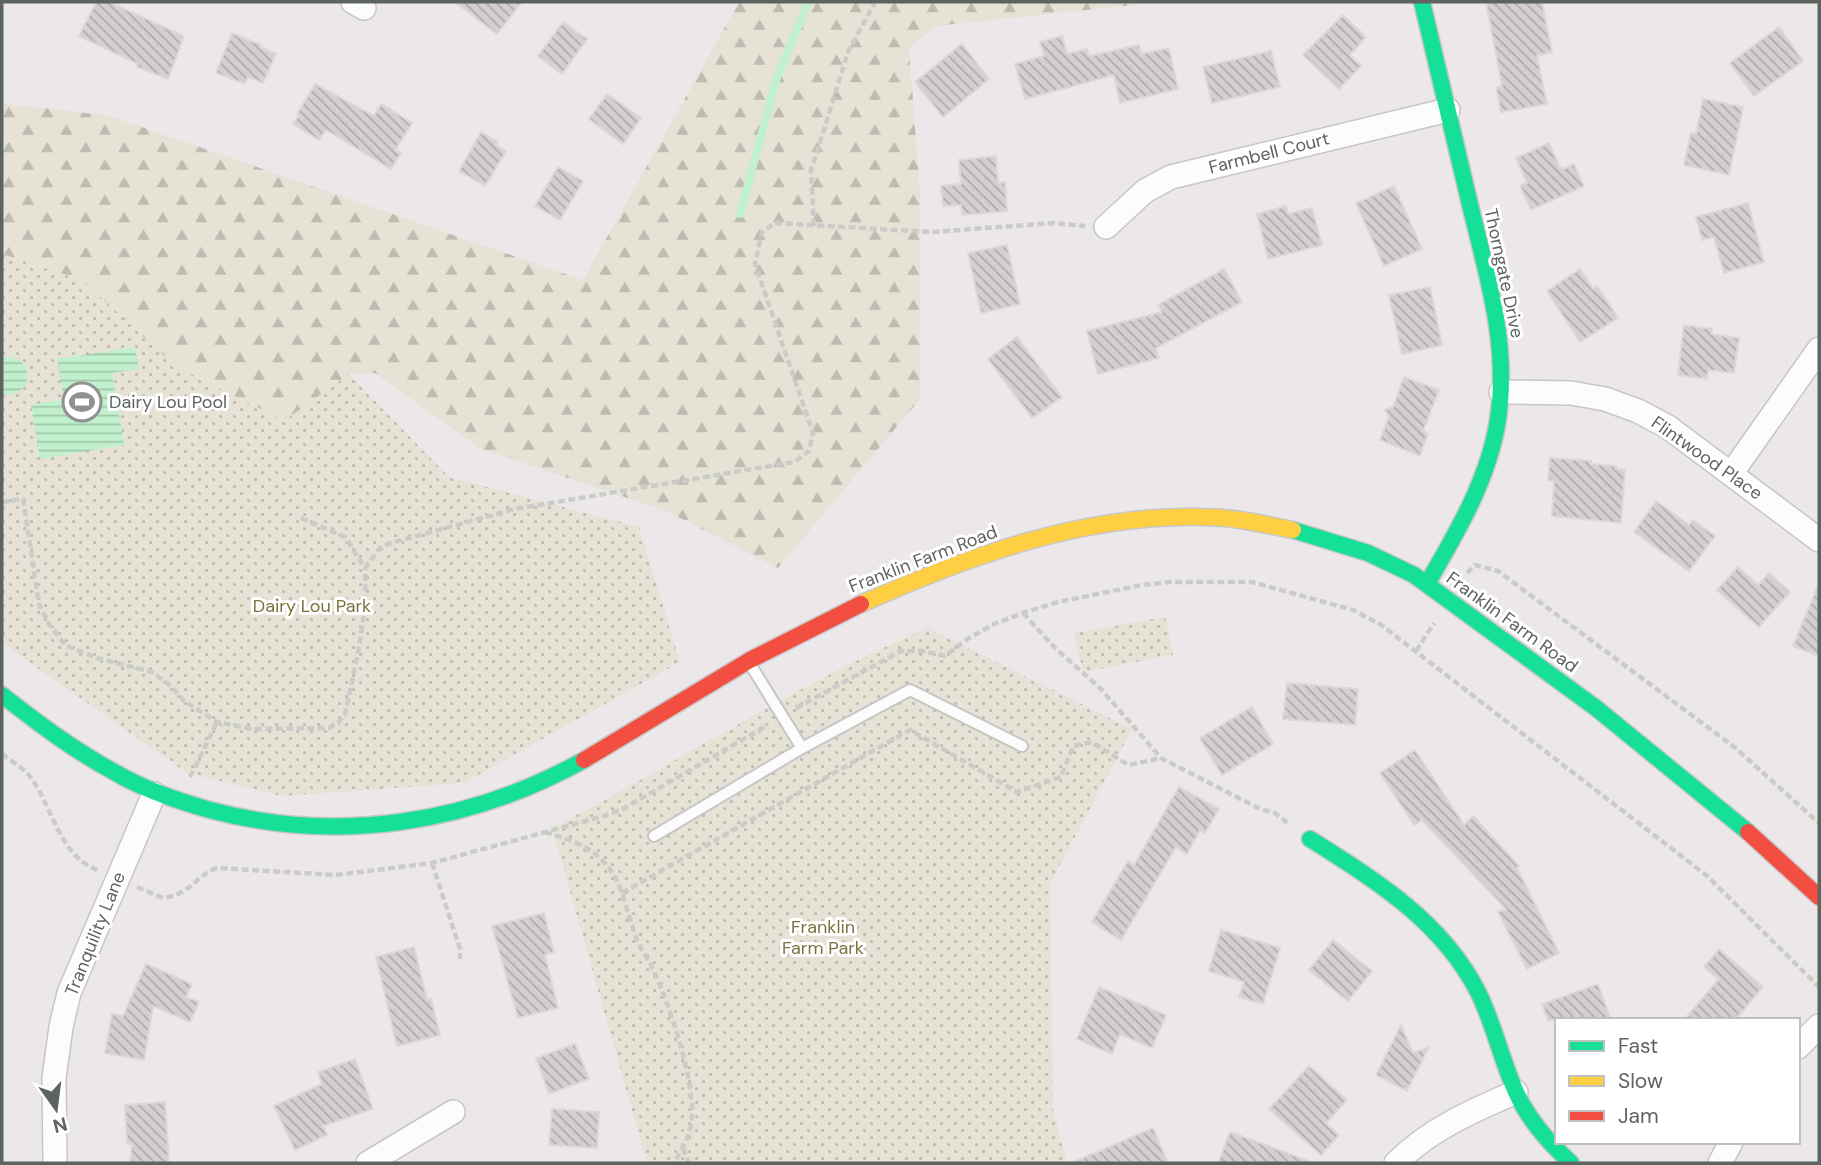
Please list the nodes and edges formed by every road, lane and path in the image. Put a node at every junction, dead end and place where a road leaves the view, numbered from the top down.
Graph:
1 (875, 2) edge
2 (1422, 2) edge
3 (1448, 110) junction
4 (814, 226) junction
5 (1105, 228) joint
6 (1819, 349) edge
7 (1502, 392) junction
8 (1731, 474) junction
9 (2, 502) edge
10 (301, 518) dead end
11 (1819, 540) edge
12 (365, 568) junction
13 (1467, 574) dead end
14 (1427, 584) junction
15 (1023, 613) junction
16 (1438, 616) dead end
17 (1416, 651) junction
18 (749, 661) junction
19 (2, 695) edge
20 (783, 715) junction
21 (217, 722) junction
22 (1022, 746) dead end
23 (802, 748) junction
24 (2, 754) edge
25 (1161, 758) junction
26 (189, 778) dead end
27 (154, 794) junction
28 (1819, 823) edge
29 (544, 832) junction
30 (654, 836) dead end
31 (1310, 839) joint
32 (432, 863) junction
33 (117, 879) junction
34 (622, 893) junction
35 (1819, 897) edge
36 (460, 959) dead end
37 (1819, 987) edge
38 (1819, 1026) edge
39 (1800, 1044) edge
40 (1516, 1092) junction
41 (453, 1112) dead end
42 (1730, 1144) edge
43 (683, 1147) junction
44 (55, 1163) edge
45 (368, 1163) edge
46 (674, 1163) edge
47 (689, 1163) edge
48 (1396, 1163) edge
49 (1571, 1163) edge
50 (1720, 1163) edge

1 - 4 path
2 - 3 main road, Thorngate Drive
3 - 5 street, Farmbell Court
3 - 7 main road, Thorngate Drive
4 - 5 path
4 - 12 path
6 - 8 street
7 - 8 street, Flintwood Place
7 - 14 main road, Thorngate Drive
8 - 11 street, Flintwood Place
9 - 21 path
10 - 12 path
12 - 21 path
13 - 28 path
14 - 18 main road, Franklin Farm Road
14 - 35 main road, Franklin Farm Road
15 - 17 path
15 - 20 path
15 - 25 path
16 - 17 path
17 - 37 path
18 - 20 lane
18 - 27 main road, Franklin Farm Road
19 - 27 main road, Franklin Farm Road
20 - 23 lane
20 - 29 path
21 - 26 path
22 - 23 lane
23 - 30 lane
24 - 33 path
25 - 31 path
25 - 34 path
27 - 33 street, Tranquility Lane
29 - 32 path
29 - 34 path
31 - 40 main road
32 - 33 path
32 - 36 path
33 - 44 street, Tranquility Lane
34 - 43 path
38 - 39 street
40 - 48 street
40 - 49 main road
41 - 45 street
42 - 50 street
43 - 46 path
43 - 47 path

